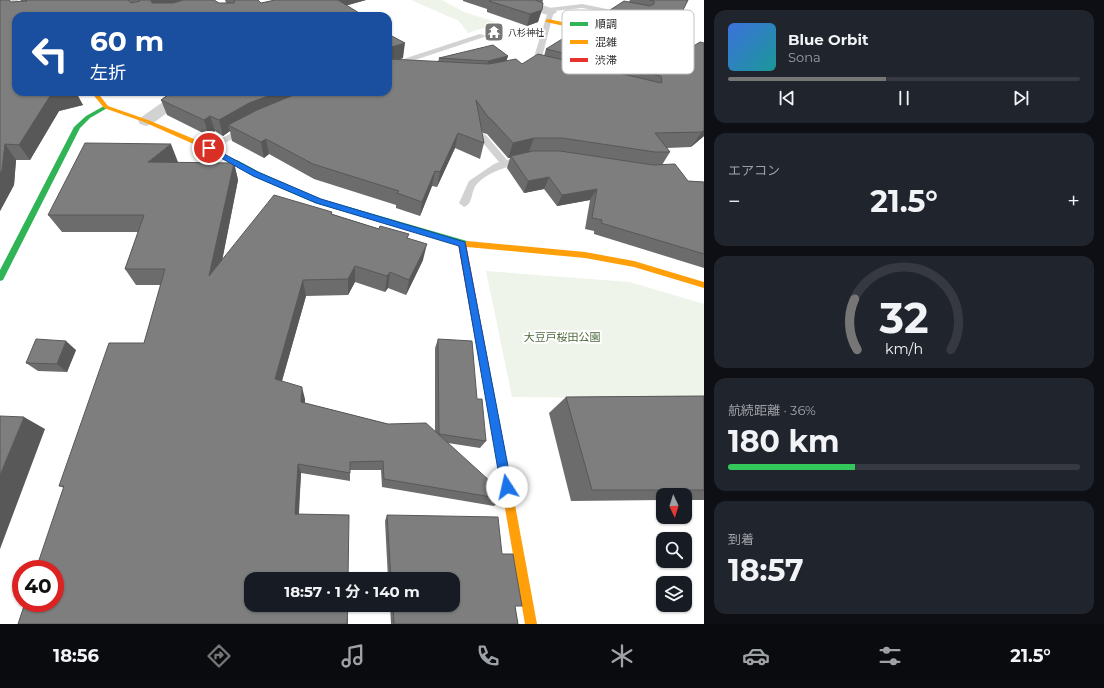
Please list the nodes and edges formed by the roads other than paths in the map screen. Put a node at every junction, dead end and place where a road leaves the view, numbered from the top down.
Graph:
1 (10, 0) edge
2 (512, 0) edge
3 (606, 10) edge
4 (23, 12) edge
5 (549, 17) junction
6 (562, 21) edge
7 (483, 36) dead end
8 (392, 66) edge
9 (519, 69) edge
10 (392, 71) edge
11 (401, 72) edge
12 (97, 96) edge
13 (181, 96) edge
14 (106, 107) junction
15 (146, 120) junction
16 (256, 122) edge
17 (483, 137) edge
18 (209, 148) junction
19 (534, 158) edge
20 (505, 164) junction
21 (464, 203) dead end
22 (462, 244) junction
23 (0, 278) edge
24 (704, 284) edge
25 (531, 624) edge

1 - 4 street
2 - 5 street
3 - 5 lane
5 - 6 street
5 - 9 lane
7 - 8 lane
10 - 11 lane
12 - 14 street
13 - 15 street
14 - 15 street
14 - 23 street
15 - 18 street
16 - 18 lane
17 - 20 lane
18 - 22 street
19 - 20 lane
20 - 21 lane
22 - 24 street
22 - 25 street

